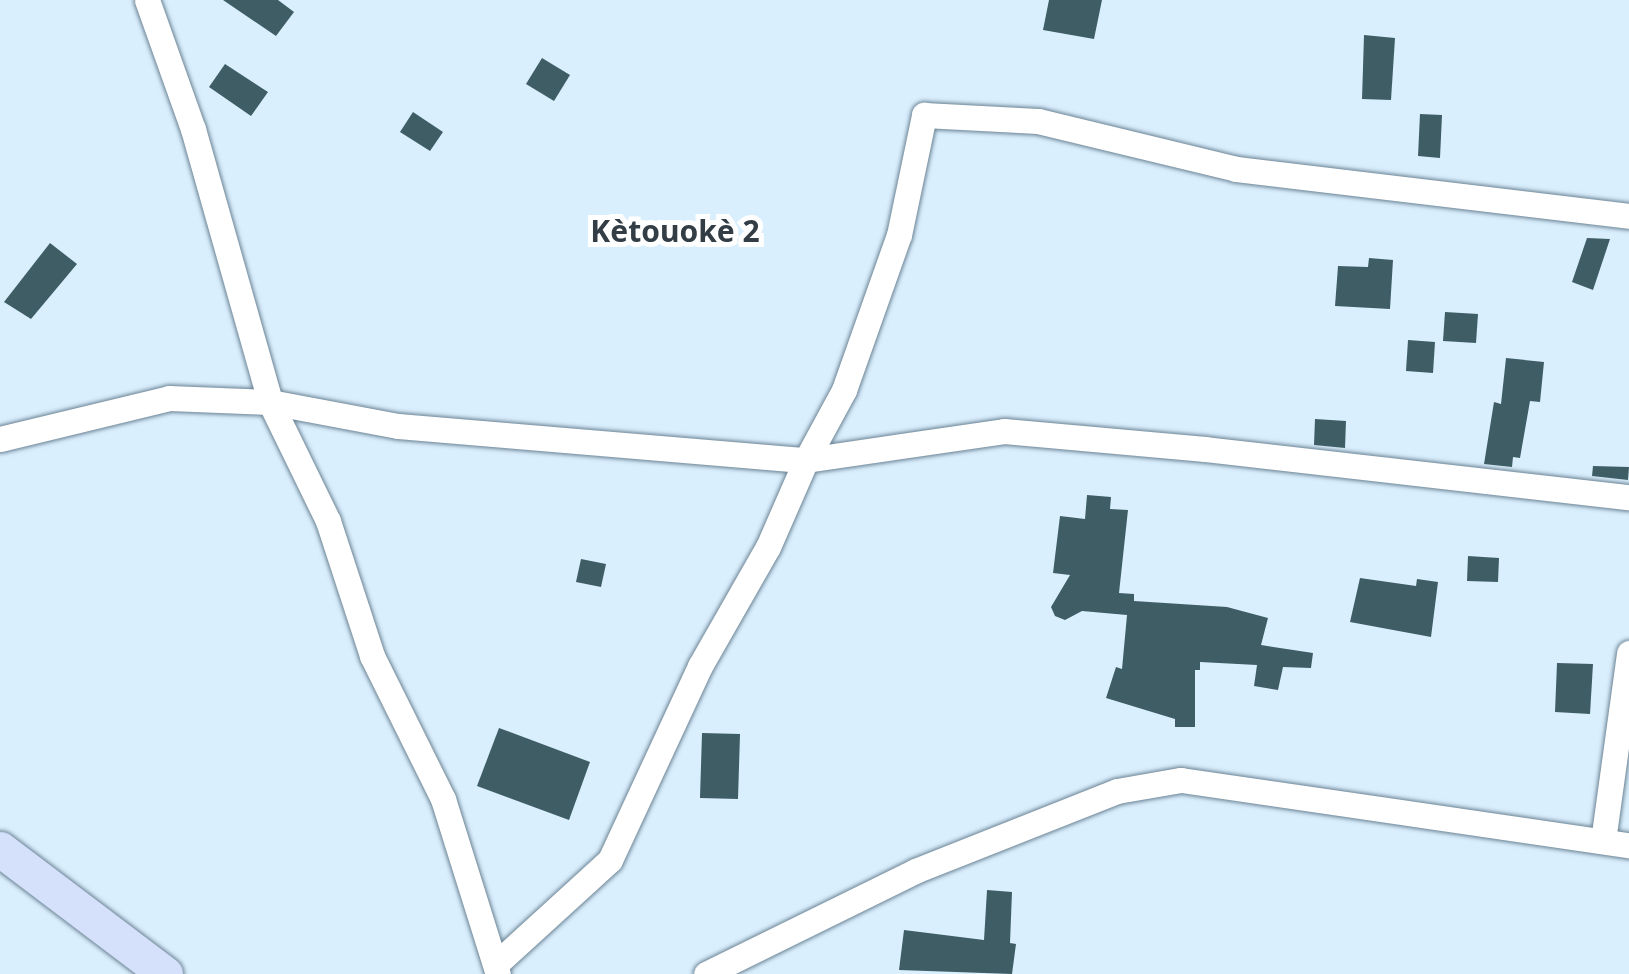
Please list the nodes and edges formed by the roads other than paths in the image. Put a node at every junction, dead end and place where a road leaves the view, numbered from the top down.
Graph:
1 (146, 0) edge
2 (1629, 216) edge
3 (270, 402) junction
4 (0, 439) edge
5 (806, 460) junction
6 (1629, 497) edge
7 (1629, 653) edge
8 (1616, 843) edge
9 (0, 849) edge
10 (497, 969) edge
11 (165, 974) edge
12 (706, 974) edge

1 - 3 street
2 - 5 street
3 - 4 street
3 - 5 street
3 - 10 street
5 - 6 street
5 - 10 street
7 - 8 street
8 - 12 street
9 - 11 main road

